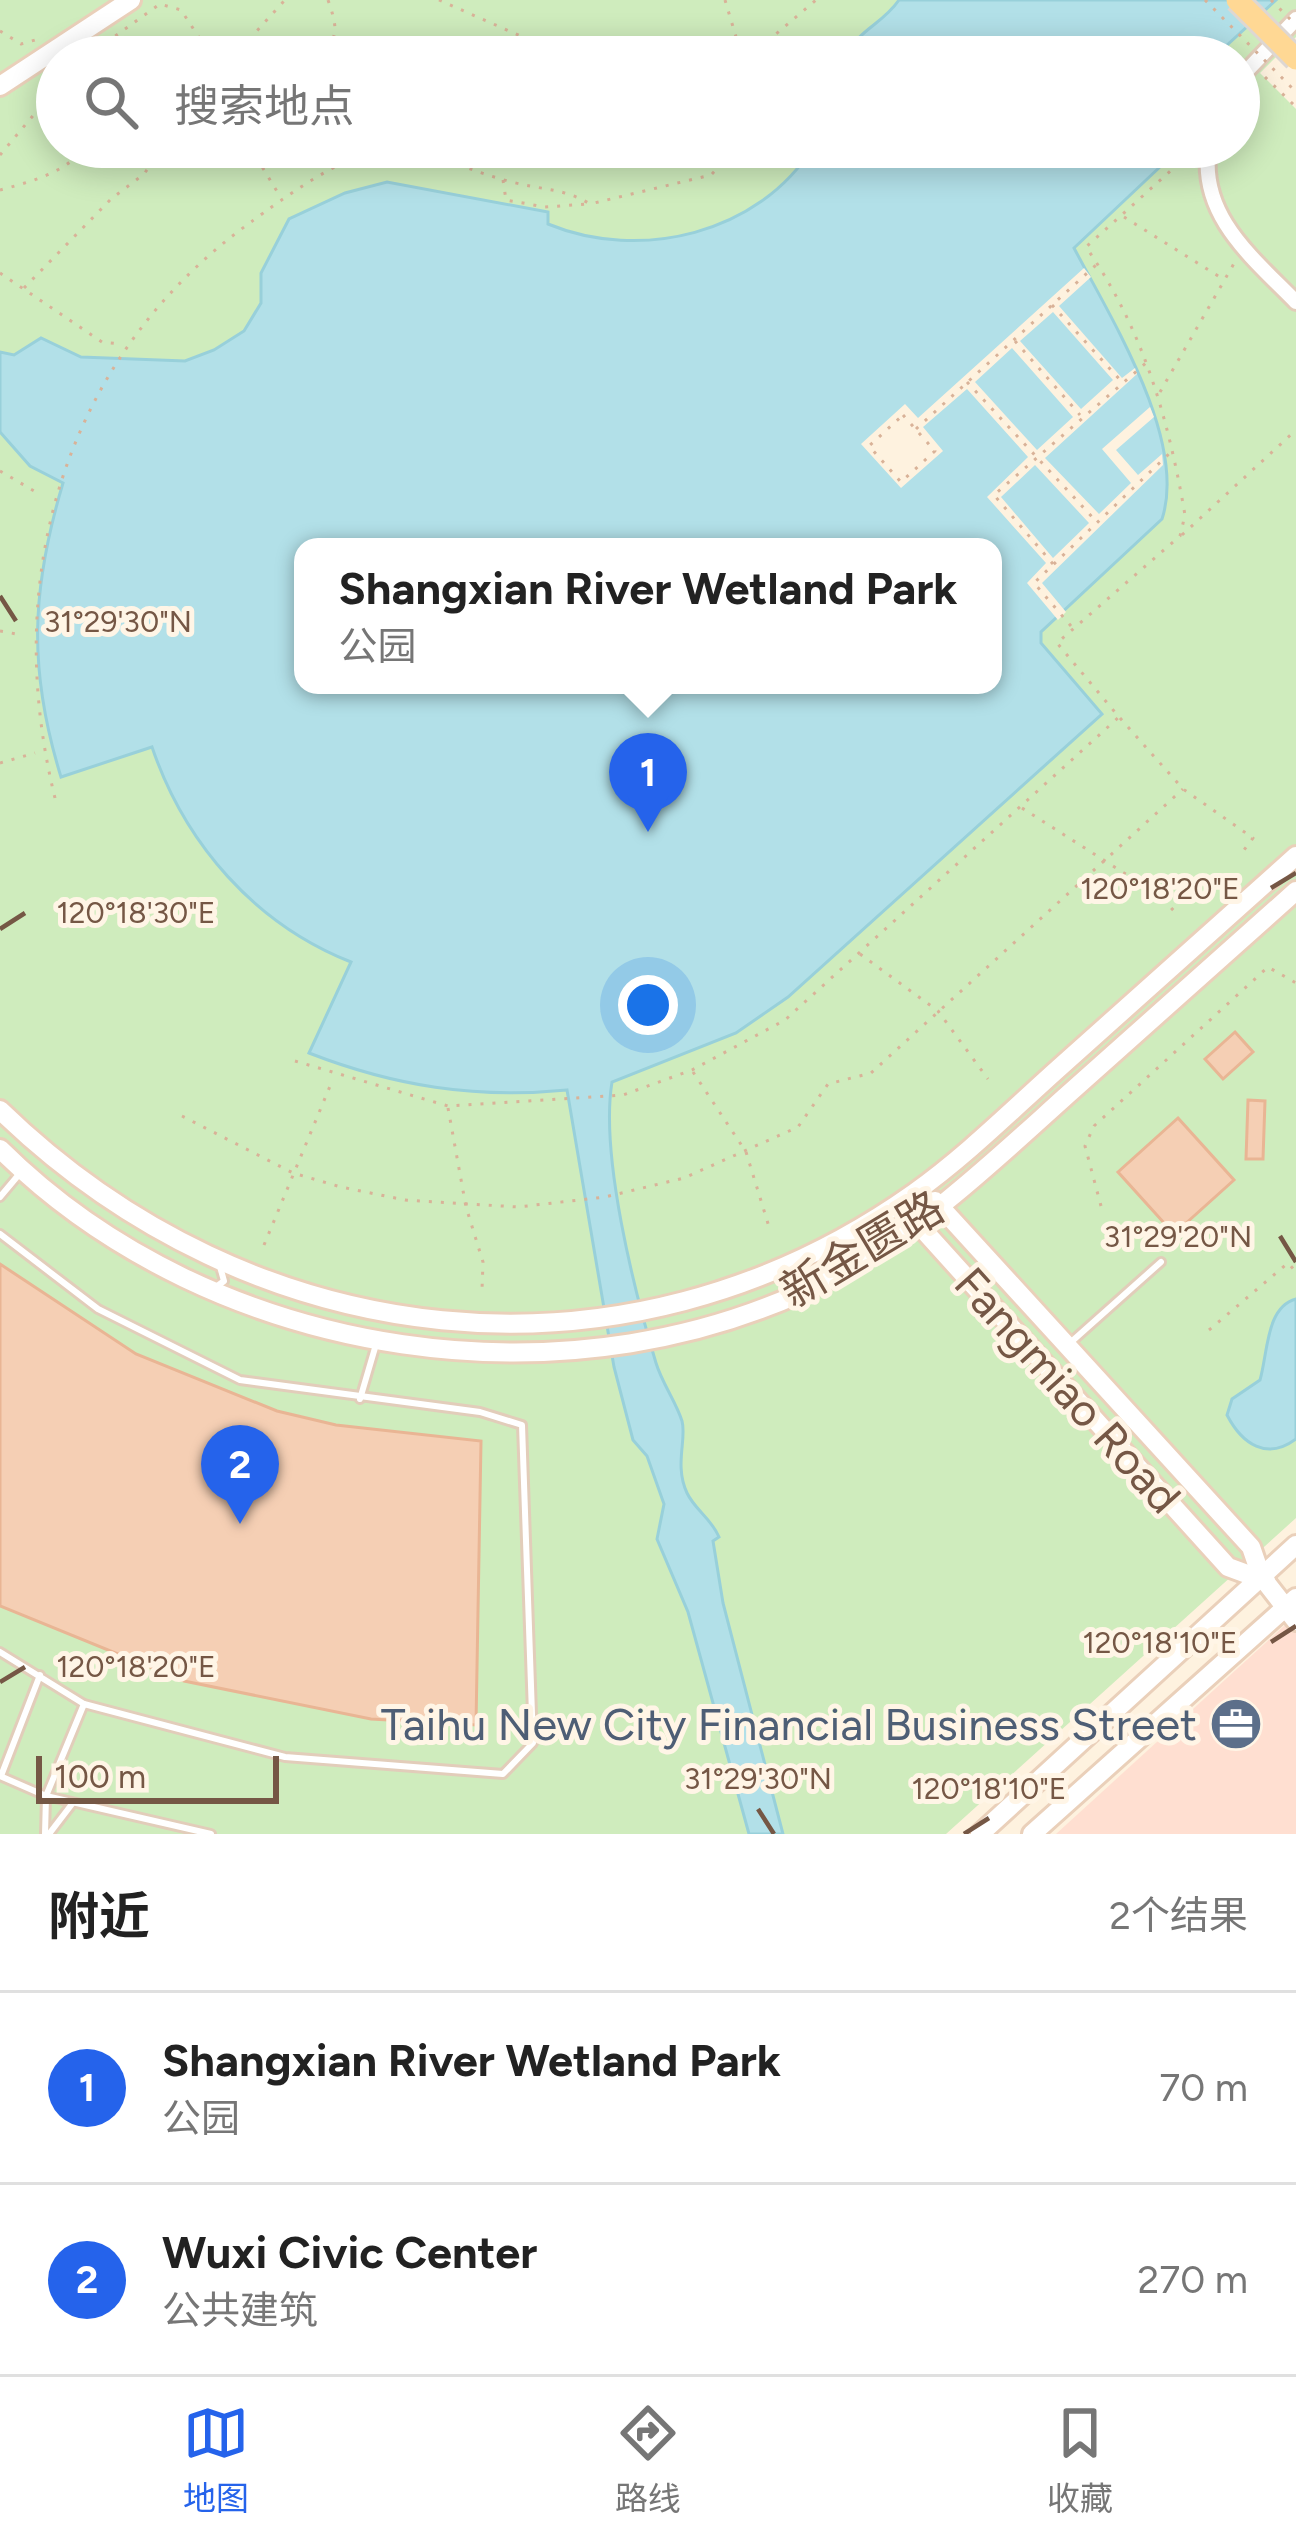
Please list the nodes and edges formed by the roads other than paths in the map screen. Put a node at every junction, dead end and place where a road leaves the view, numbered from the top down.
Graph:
1 (128, 0) edge
2 (1237, 0) edge
3 (1296, 22) edge
4 (72, 36) edge
5 (1260, 56) edge
6 (1296, 59) edge
7 (36, 60) edge
8 (0, 83) edge
9 (1211, 168) edge
10 (1296, 302) edge
11 (1296, 856) edge
12 (1296, 891) edge
13 (0, 1110) edge
14 (0, 1148) edge
15 (23, 1169) junction
16 (914, 1193) junction
17 (0, 1197) edge
18 (943, 1204) junction
19 (918, 1224) junction
20 (0, 1234) edge
21 (218, 1261) junction
22 (1162, 1262) dead end
23 (207, 1288) junction
24 (252, 1290) junction
25 (377, 1341) junction
26 (1070, 1342) junction
27 (360, 1400) junction
28 (1296, 1545) edge
29 (1261, 1576) junction
30 (1292, 1609) edge
31 (0, 1652) edge
32 (40, 1675) junction
33 (84, 1704) junction
34 (0, 1776) edge
35 (46, 1796) junction
36 (73, 1803) junction
37 (47, 1834) edge
38 (211, 1834) edge
39 (980, 1834) edge
40 (1032, 1834) edge

1 - 4 street
2 - 6 main road, bridge
3 - 5 street
7 - 8 street
9 - 10 street
11 - 16 street, 新金匮路
12 - 18 street, 新金匮路
13 - 21 street, 新金匮路
14 - 15 street, 新金匮路
15 - 17 lane
15 - 23 street, 新金匮路
16 - 18 street, Fangmiao Road
16 - 19 street
16 - 24 street, 新金匮路
18 - 19 street, 新金匮路
18 - 26 street, Fangmiao Road
19 - 25 street, 新金匮路
19 - 29 street, Fangmiao Road
20 - 27 lane
21 - 23 lane
21 - 24 street, 新金匮路
22 - 26 lane
23 - 24 street, 新金匮路
24 - 25 street, 新金匮路
25 - 27 lane
26 - 29 street, Fangmiao Road
27 - 33 lane
28 - 29 street
29 - 30 street, Fangmiao Road
29 - 39 street
30 - 40 street
31 - 32 lane
32 - 33 lane
32 - 34 lane
33 - 35 lane
34 - 35 lane
35 - 36 lane
35 - 37 lane
36 - 37 lane
36 - 38 lane

